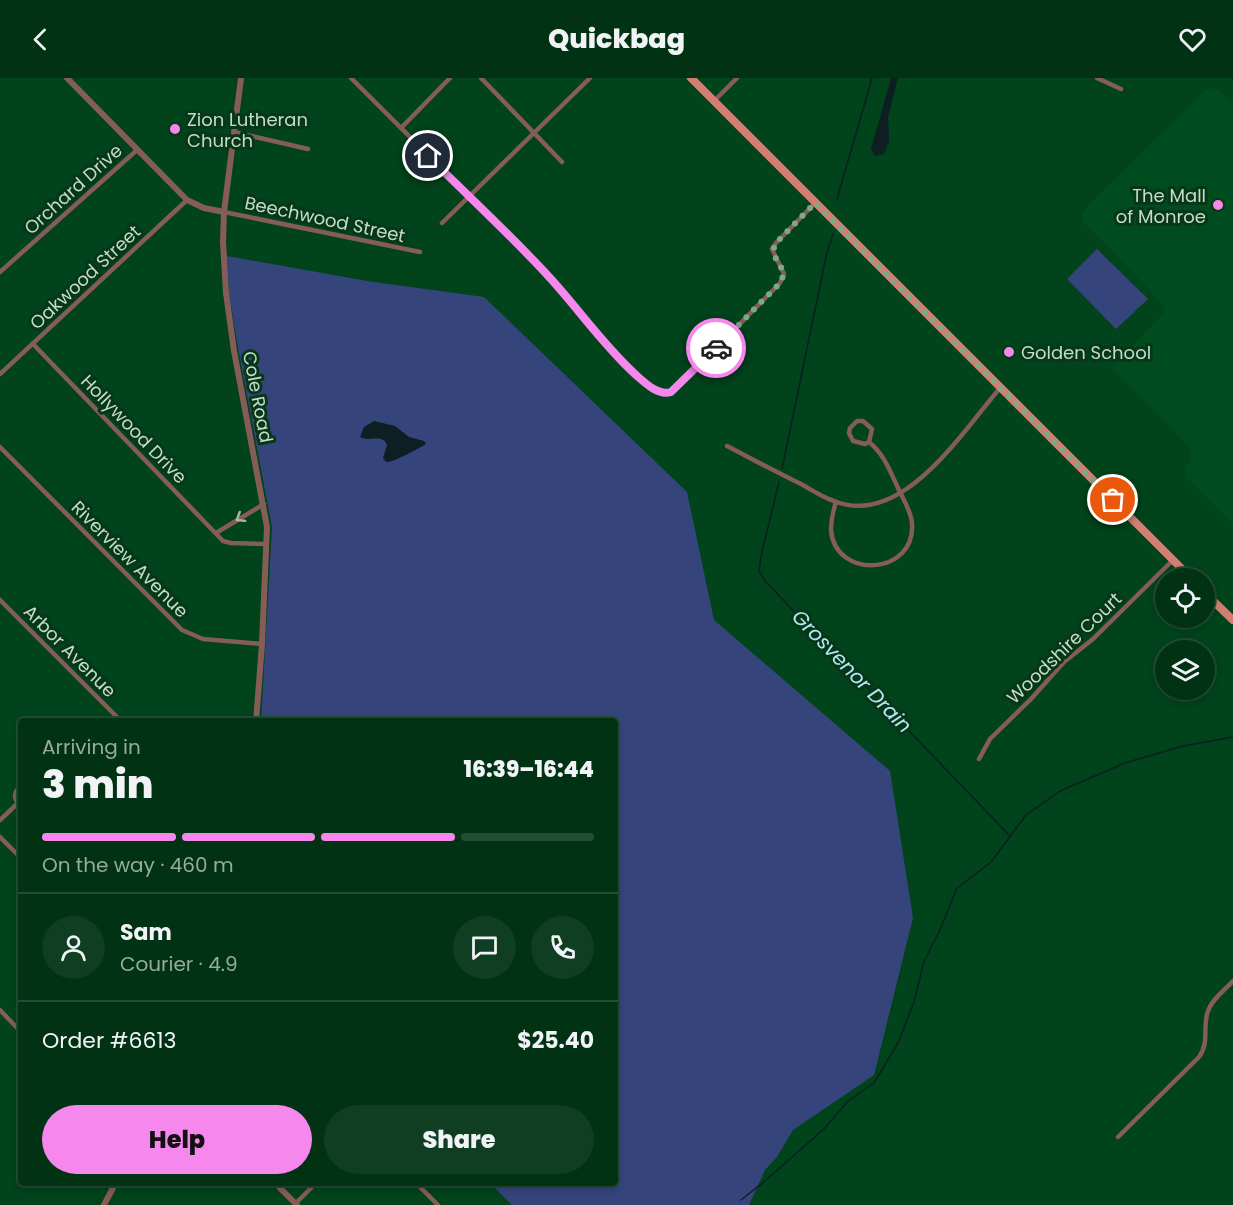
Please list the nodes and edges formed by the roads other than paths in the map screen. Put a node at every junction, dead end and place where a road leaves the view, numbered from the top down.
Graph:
1 (67, 78) edge
2 (241, 78) edge
3 (351, 78) edge
4 (450, 78) edge
5 (481, 78) edge
6 (590, 78) edge
7 (691, 78) edge
8 (737, 78) edge
9 (1097, 78) edge
10 (1120, 89) dead end
11 (714, 101) junction
12 (400, 128) junction
13 (234, 132) junction
14 (535, 132) junction
15 (308, 149) dead end
16 (137, 150) junction
17 (562, 162) dead end
18 (469, 198) junction
19 (187, 200) junction
20 (815, 203) junction
21 (224, 212) junction
22 (441, 223) dead end
23 (420, 252) dead end
24 (0, 272) edge
25 (33, 344) junction
26 (0, 374) edge
27 (1001, 387) junction
28 (870, 442) junction
29 (727, 446) dead end
30 (0, 447) edge
31 (901, 494) junction
32 (836, 502) junction
33 (264, 504) junction
34 (216, 533) junction
35 (267, 544) junction
36 (1173, 560) junction
37 (1181, 568) edge
38 (0, 600) edge
39 (1215, 603) edge
40 (1233, 620) edge
41 (262, 644) junction
42 (118, 718) edge
43 (256, 718) edge
44 (980, 759) dead end
45 (18, 805) edge
46 (0, 820) edge
47 (0, 837) edge
48 (18, 855) edge
49 (1233, 981) edge
50 (0, 1010) edge
51 (18, 1029) edge
52 (1118, 1137) dead end
53 (114, 1186) edge
54 (278, 1186) edge
55 (313, 1186) edge
56 (419, 1186) edge
57 (296, 1204) edge
58 (104, 1205) edge
59 (438, 1205) edge

1 - 16 street
2 - 13 street, Cole Road
3 - 12 street
4 - 12 street
5 - 14 street
6 - 14 street
7 - 11 main road
8 - 11 street
9 - 10 street
11 - 20 main road
12 - 18 street
13 - 15 street
13 - 21 street, Cole Road
14 - 17 street
14 - 18 street
16 - 19 street
16 - 24 street, Orchard Drive
18 - 20 street
18 - 22 street
19 - 21 street
19 - 25 street, Oakwood Street
20 - 27 main road
21 - 23 street, Beechwood Street
21 - 33 street, Cole Road
25 - 26 street, Oakwood Street
25 - 34 street, Hollywood Drive
27 - 31 street
27 - 36 main road
28 - 28 street
28 - 31 street
29 - 32 street
30 - 41 street, Riverview Avenue
31 - 32 street
31 - 32 street
33 -> 34 street
33 - 35 street, Cole Road
34 - 35 street, Hollywood Drive
35 - 41 street, Cole Road
36 - 37 main road
36 - 44 street, Woodshire Court
38 - 42 street, Arbor Avenue
39 - 40 main road
41 - 43 street, Cole Road
45 - 46 street
47 - 48 street
49 - 52 street
50 - 51 street
53 - 58 street
54 - 57 street
55 - 57 street
56 - 59 street

